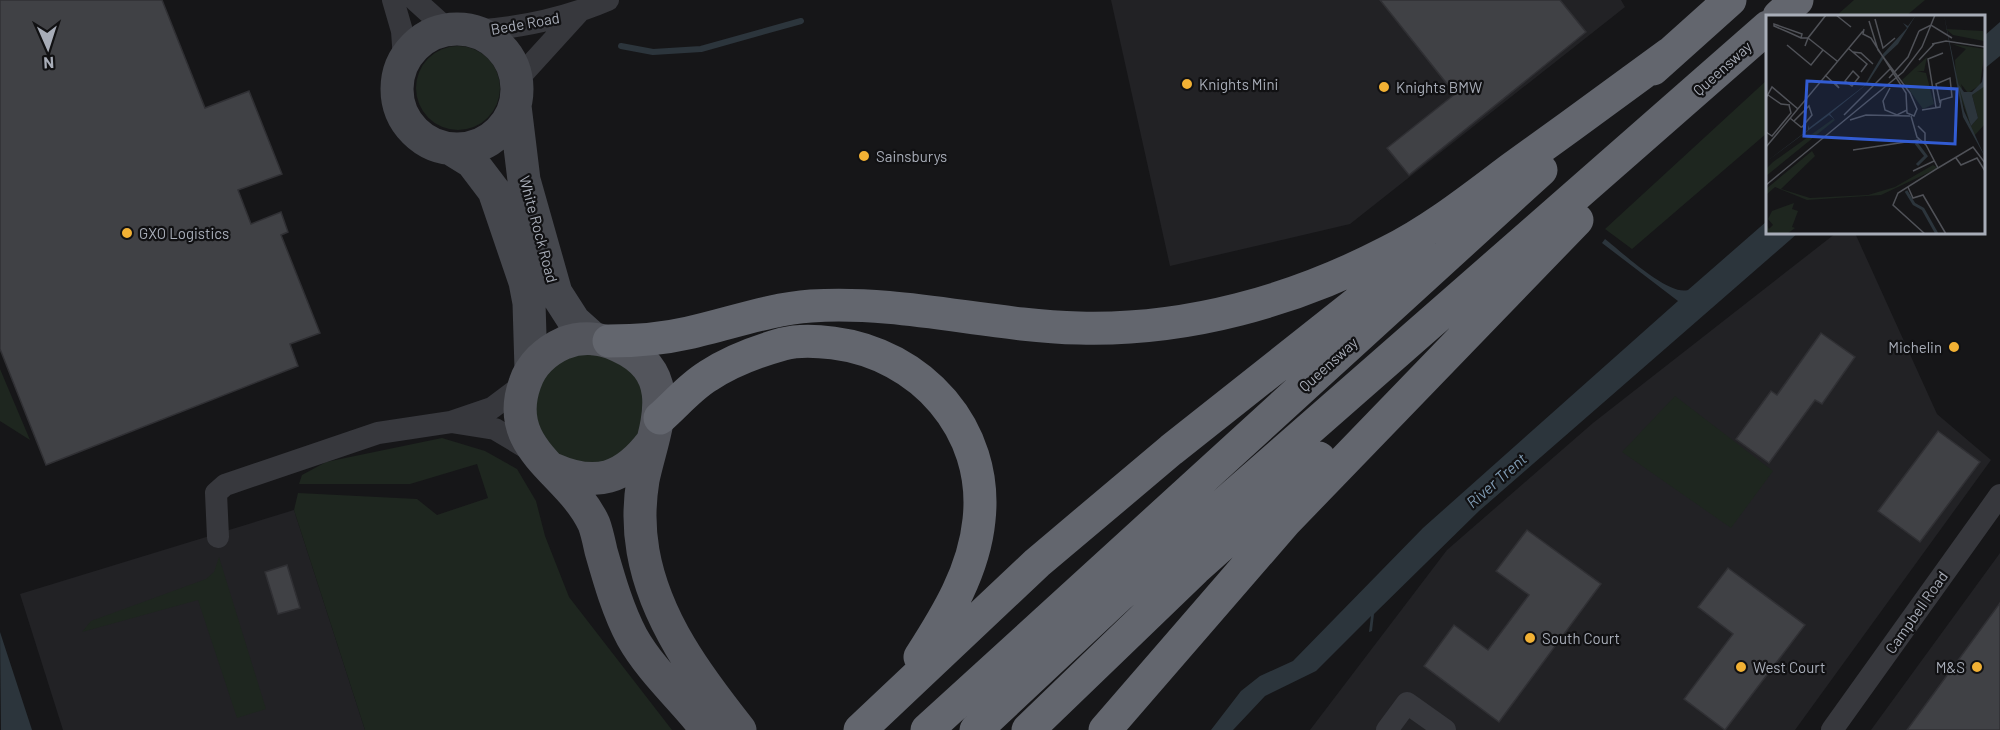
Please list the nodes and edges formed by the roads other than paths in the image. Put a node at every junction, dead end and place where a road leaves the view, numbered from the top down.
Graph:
1 (393, 0) edge
2 (415, 0) edge
3 (608, 0) edge
4 (1730, 0) edge
5 (1797, 0) edge
6 (578, 13) junction
7 (1780, 15) edge
8 (1766, 28) edge
9 (460, 30) junction
10 (1669, 54) junction
11 (404, 59) junction
12 (516, 93) junction
13 (1688, 99) junction
14 (451, 149) junction
15 (1535, 266) junction
16 (601, 340) junction
17 (528, 377) junction
18 (451, 422) junction
19 (656, 430) junction
20 (544, 461) junction
21 (2000, 495) edge
22 (218, 537) dead end
23 (895, 696) junction
24 (706, 730) edge
25 (740, 730) edge
26 (860, 730) edge
27 (927, 730) edge
28 (976, 730) edge
29 (1028, 730) edge
30 (1105, 730) edge
31 (1388, 730) edge
32 (1445, 730) edge
33 (1832, 730) edge

1 - 11 street
2 - 9 street
3 - 6 street, Bede Road
4 - 10 highway, Queensway
5 - 7 highway
6 - 9 street, Bede Road
6 - 12 street, Bede Road
8 - 13 highway, Queensway
9 - 11 street
9 - 12 street
10 - 16 highway
10 - 23 highway
10 - 27 highway, Queensway
11 - 14 street
12 - 14 street
12 - 16 street, White Rock Road
13 - 15 highway
13 - 28 highway, Queensway
14 - 17 street, White Rock Road
15 - 29 highway
15 - 30 highway
16 - 17 main road
16 - 19 main road
17 - 18 street
17 - 20 main road
18 - 20 street
18 - 22 street
19 - 20 main road
19 - 23 highway
19 - 25 main road
20 - 24 main road
21 - 33 street, Campbell Road
23 - 26 highway
31 - 32 street

